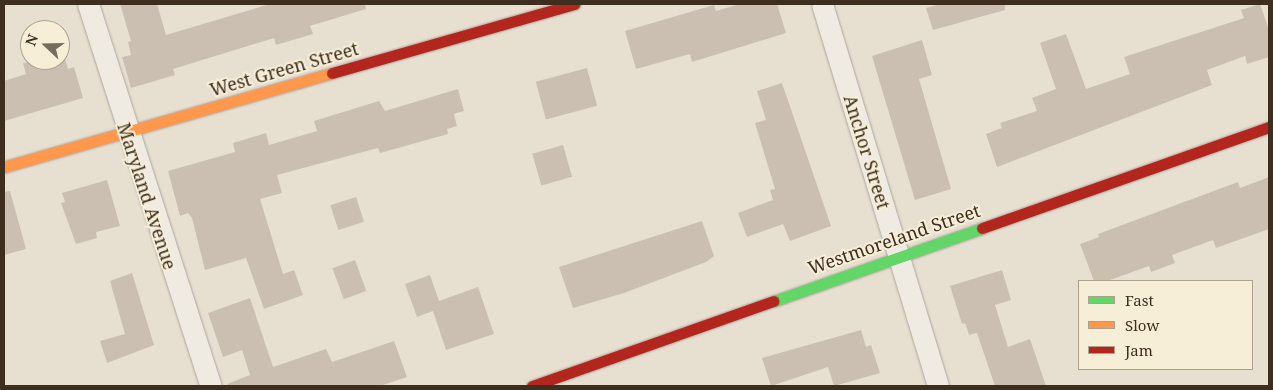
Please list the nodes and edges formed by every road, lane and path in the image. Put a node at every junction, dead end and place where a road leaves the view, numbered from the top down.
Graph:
1 (88, 4) edge
2 (574, 4) edge
3 (822, 4) edge
4 (1269, 127) edge
5 (127, 132) junction
6 (4, 167) edge
7 (899, 256) junction
8 (211, 386) edge
9 (532, 386) edge
10 (938, 386) edge

1 - 5 street, Maryland Avenue
2 - 5 street, West Green Street
3 - 7 street, Anchor Street
4 - 7 street, Westmoreland Street
5 - 6 street, West Green Street
5 - 8 street, Maryland Avenue
7 - 9 street, Westmoreland Street
7 - 10 street, Anchor Street

